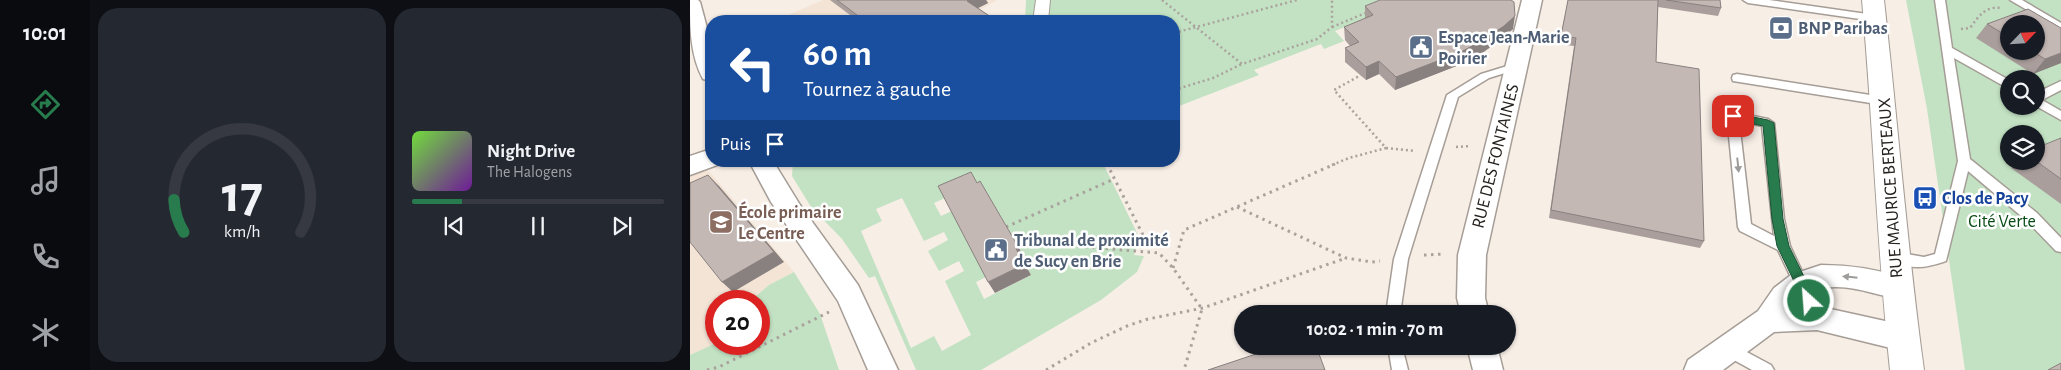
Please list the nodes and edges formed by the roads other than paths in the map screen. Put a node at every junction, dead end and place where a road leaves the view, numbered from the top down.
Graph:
1 (1042, 0) edge
2 (1532, 0) edge
3 (1748, 0) edge
4 (1940, 0) edge
5 (2015, 0) edge
6 (690, 2) edge
7 (1874, 9) edge
8 (1042, 15) edge
9 (2061, 27) edge
10 (1948, 49) junction
11 (705, 58) edge
12 (1517, 66) junction
13 (1737, 78) dead end
14 (2000, 80) edge
15 (2061, 85) edge
16 (2045, 94) edge
17 (1883, 101) junction
18 (2045, 105) edge
19 (2061, 116) edge
20 (705, 160) edge
21 (1964, 161) junction
22 (690, 166) edge
23 (763, 167) edge
24 (1783, 246) junction
25 (2061, 247) edge
26 (1896, 272) junction
27 (1801, 284) junction
28 (1394, 305) edge
29 (1472, 305) edge
30 (1818, 318) junction
31 (1768, 320) junction
32 (1903, 338) junction
33 (1728, 349) junction
34 (1397, 355) edge
35 (1484, 355) edge
36 (883, 370) edge
37 (1400, 370) edge
38 (1488, 370) edge
39 (1699, 370) edge
40 (1766, 370) edge
41 (1907, 370) edge

1 - 8 street
2 - 12 street, RUE DES FONTAINES
3 - 7 lane
4 - 10 lane
5 - 9 lane
6 - 11 street
7 - 17 street, RUE MAURICE BERTEAUX
10 - 14 lane
10 - 21 lane
12 - 28 lane
12 - 29 street, RUE DES FONTAINES
13 - 17 lane
15 - 16 lane
17 - 26 street, RUE MAURICE BERTEAUX
18 - 19 lane
20 - 22 street
21 - 25 lane
21 - 26 lane
23 - 36 street
24 -> 24 lane
24 - 27 lane
26 -> 27 street, RUE MAURICE BERTEAUX
26 - 32 street
27 - 30 lane
27 - 31 street, RUE MAURICE BERTEAUX
30 - 31 street
30 - 32 street
31 - 33 street, RUE MAURICE BERTEAUX
32 - 41 street
33 - 39 street, RUE MAURICE BERTEAUX
33 - 40 lane
34 - 37 lane
35 - 38 street

